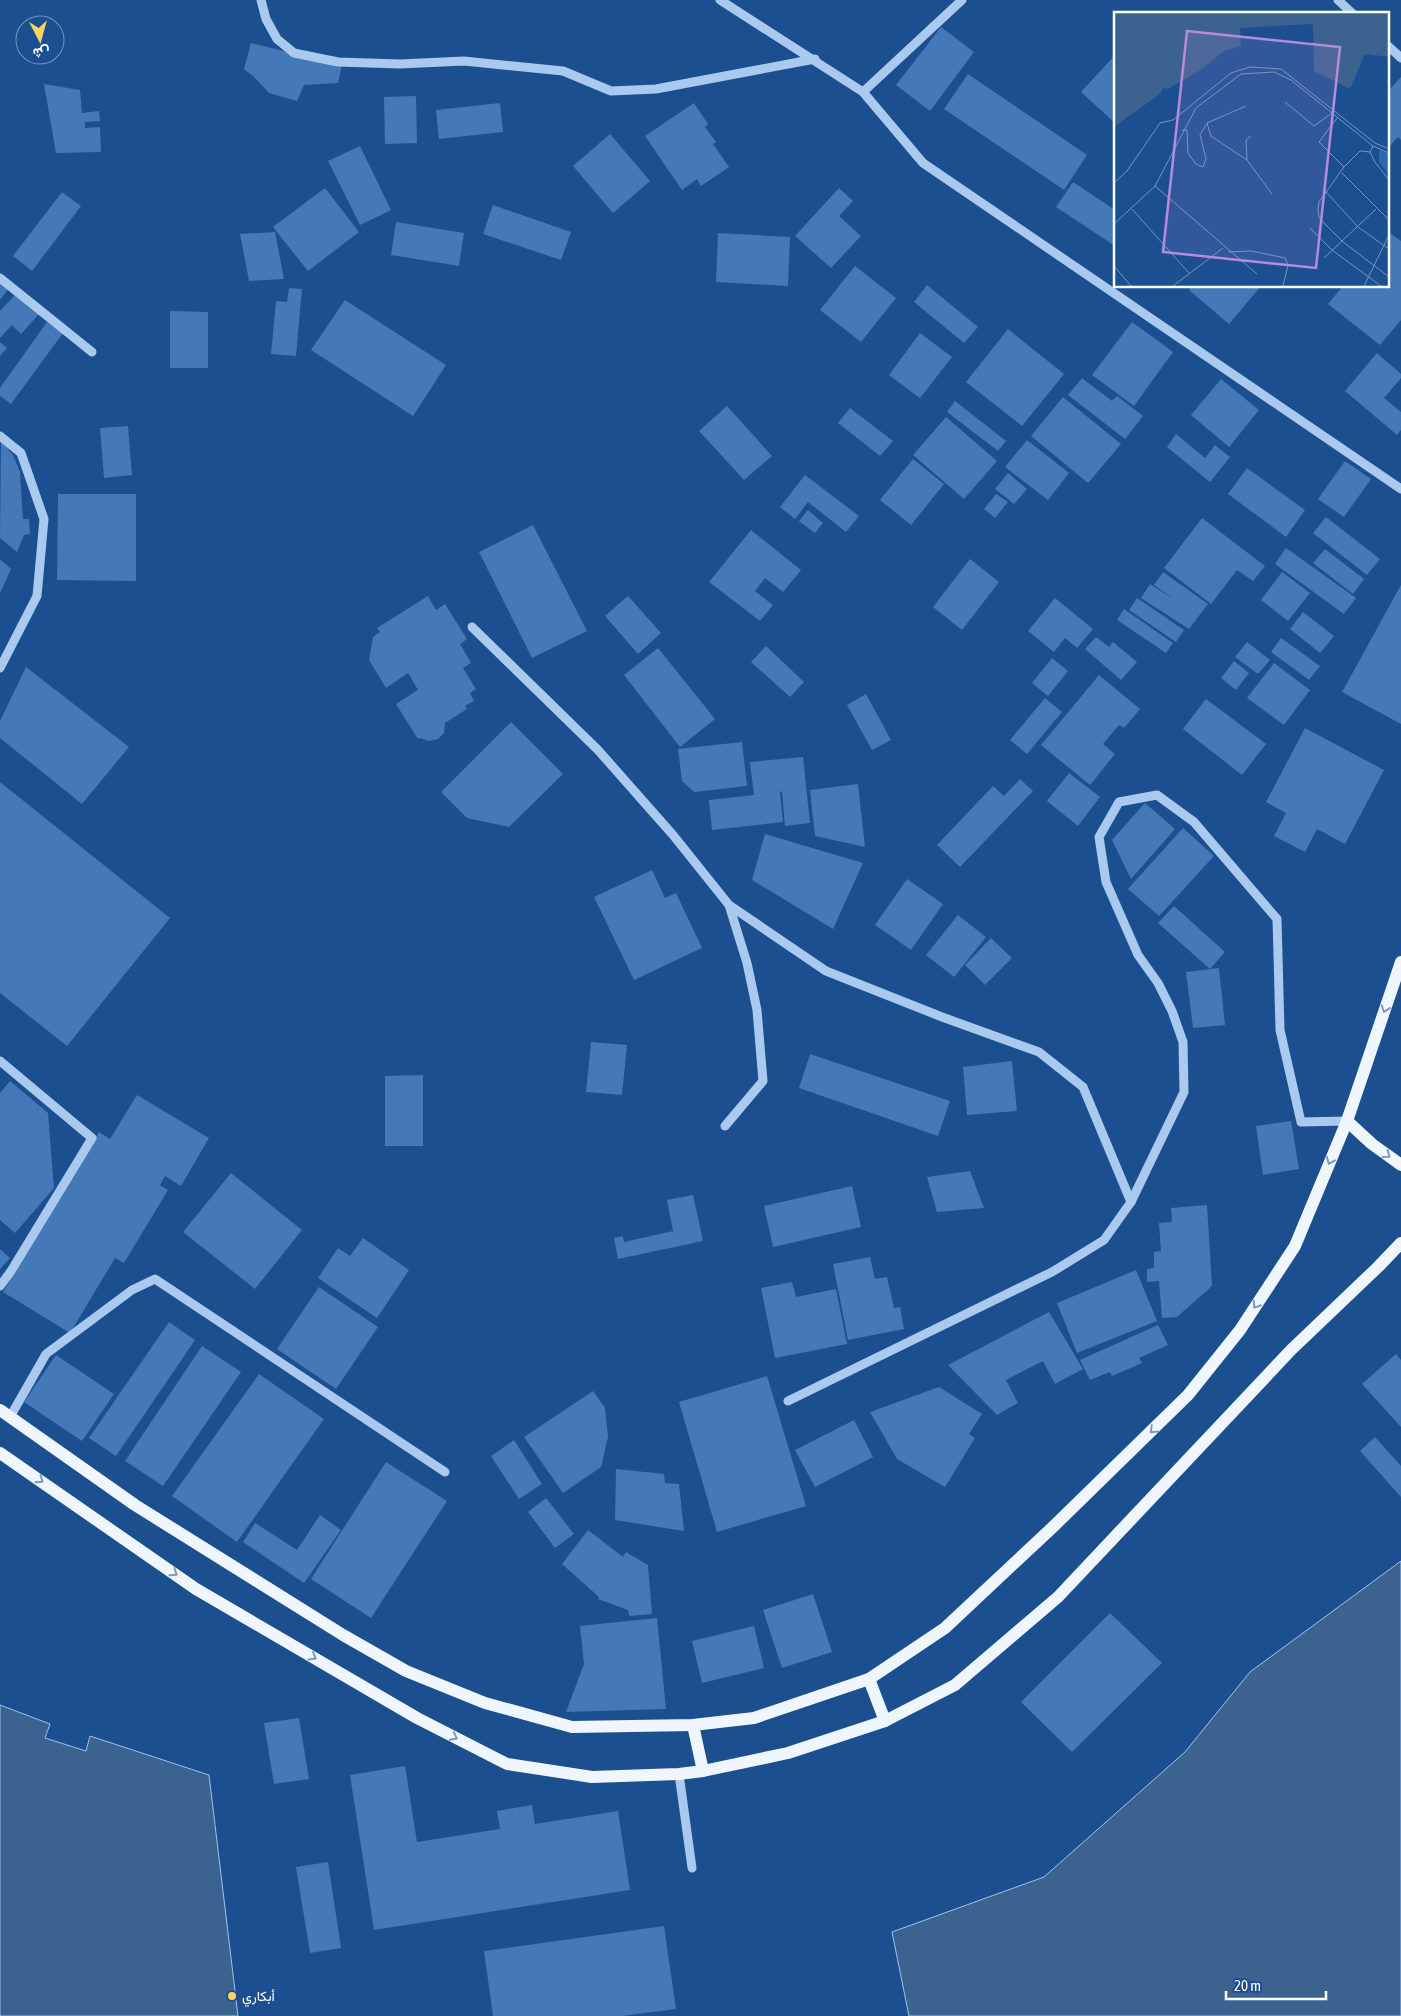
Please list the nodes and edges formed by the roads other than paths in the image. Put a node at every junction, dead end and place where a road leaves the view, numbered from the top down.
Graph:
1 (261, 0) edge
2 (720, 0) edge
3 (962, 0) edge
4 (1338, 0) edge
5 (1351, 12) edge
6 (1388, 46) edge
7 (1401, 58) edge
8 (815, 60) junction
9 (863, 92) junction
10 (0, 278) edge
11 (92, 352) dead end
12 (0, 436) edge
13 (1401, 489) edge
14 (472, 627) dead end
15 (0, 668) edge
16 (729, 905) junction
17 (1401, 962) edge
18 (0, 1061) edge
19 (1346, 1121) junction
20 (724, 1126) dead end
21 (1401, 1165) edge
22 (1131, 1202) junction
23 (1401, 1243) edge
24 (0, 1286) edge
25 (788, 1401) dead end
26 (5, 1413) edge
27 (0, 1453) edge
28 (445, 1472) dead end
29 (869, 1679) junction
30 (884, 1721) junction
31 (693, 1725) junction
32 (703, 1770) junction
33 (679, 1774) junction
34 (692, 1868) dead end

1 - 8 street
2 - 8 street
3 - 9 street
4 - 5 street
6 - 7 street
8 - 9 street
9 - 13 street
10 - 11 street
12 - 15 street
14 - 16 street
16 - 20 street
16 - 22 street
17 -> 19 main road
18 - 24 street
19 -> 21 main road
19 - 22 street
19 -> 29 main road
22 - 25 street
23 - 30 main road
26 - 28 street
26 - 31 main road
27 -> 33 main road
29 - 30 main road
29 - 31 main road
30 - 32 main road
31 - 32 main road
32 - 33 main road
33 - 34 street

